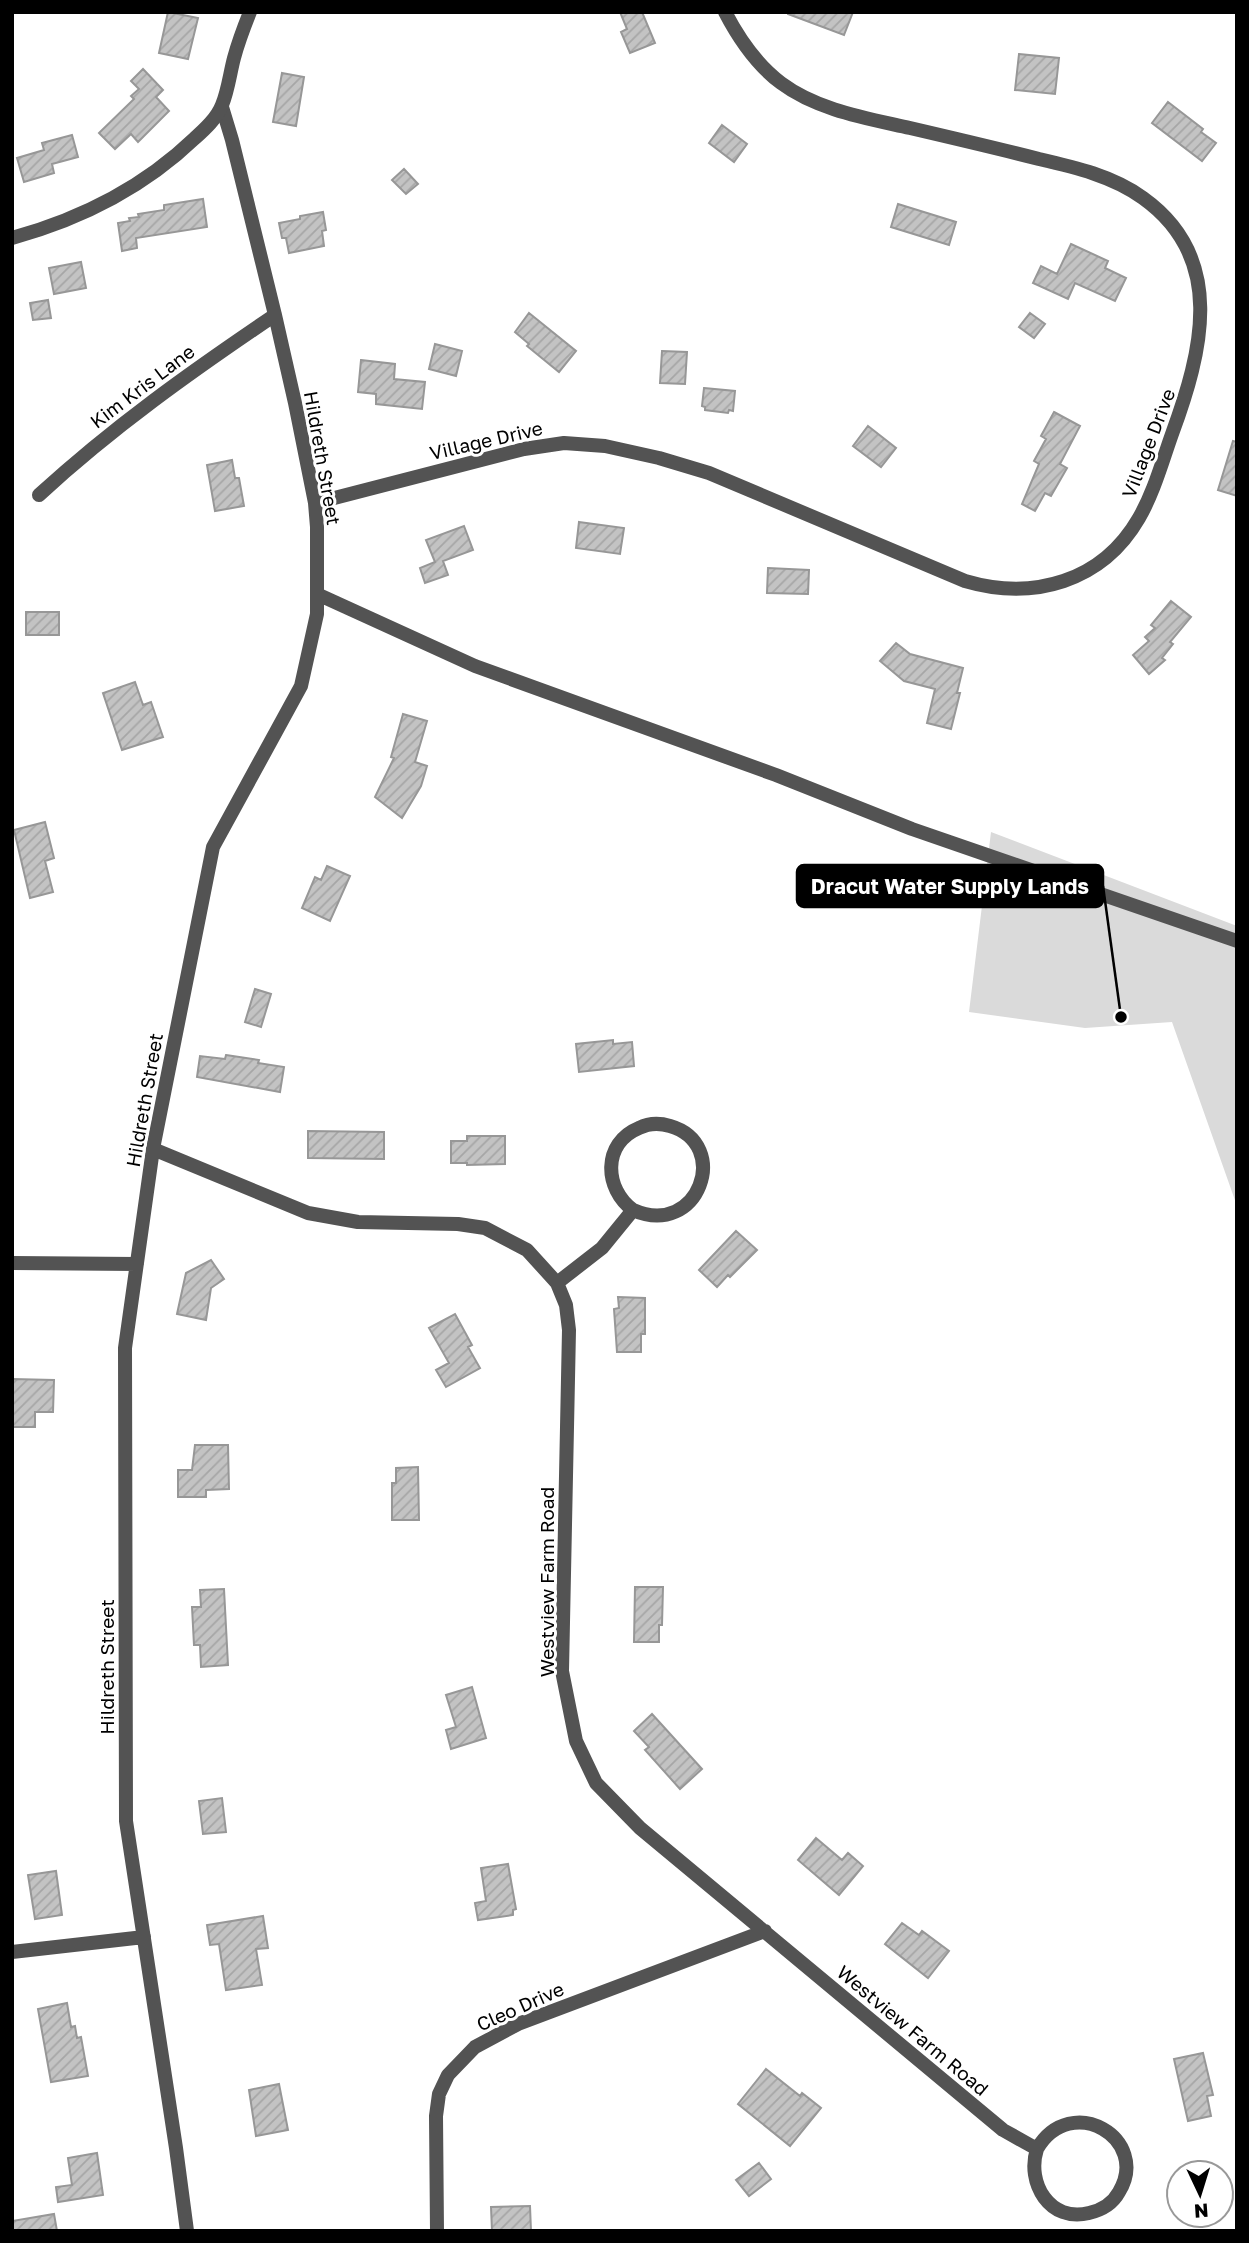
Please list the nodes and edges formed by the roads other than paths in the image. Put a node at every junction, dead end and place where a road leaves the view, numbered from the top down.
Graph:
1 (250, 12) edge
2 (725, 12) edge
3 (222, 107) junction
4 (12, 238) edge
5 (275, 315) junction
6 (39, 495) dead end
7 (315, 503) junction
8 (317, 594) junction
9 (1237, 941) edge
10 (153, 1149) junction
11 (633, 1210) junction
12 (12, 1263) edge
13 (136, 1264) junction
14 (557, 1283) junction
15 (765, 1931) junction
16 (144, 1937) junction
17 (12, 1952) edge
18 (1037, 2149) junction
19 (187, 2231) edge
20 (437, 2231) edge

1 - 3 street
2 - 7 street, Village Drive
3 - 4 street
3 - 5 street, Hildreth Street
5 - 6 street, Kim Kris Lane
5 - 7 street, Hildreth Street
7 - 8 street, Hildreth Street
8 - 9 street
8 - 10 street, Hildreth Street
10 - 13 street, Hildreth Street
10 - 14 street, Westview Farm Road
11 - 11 street
11 - 14 street
12 - 13 street
13 - 16 street, Hildreth Street
14 - 15 street, Westview Farm Road
15 - 18 street, Westview Farm Road
15 - 20 street, Cleo Drive
16 - 17 street
16 - 19 street, Hildreth Street
18 - 18 street

